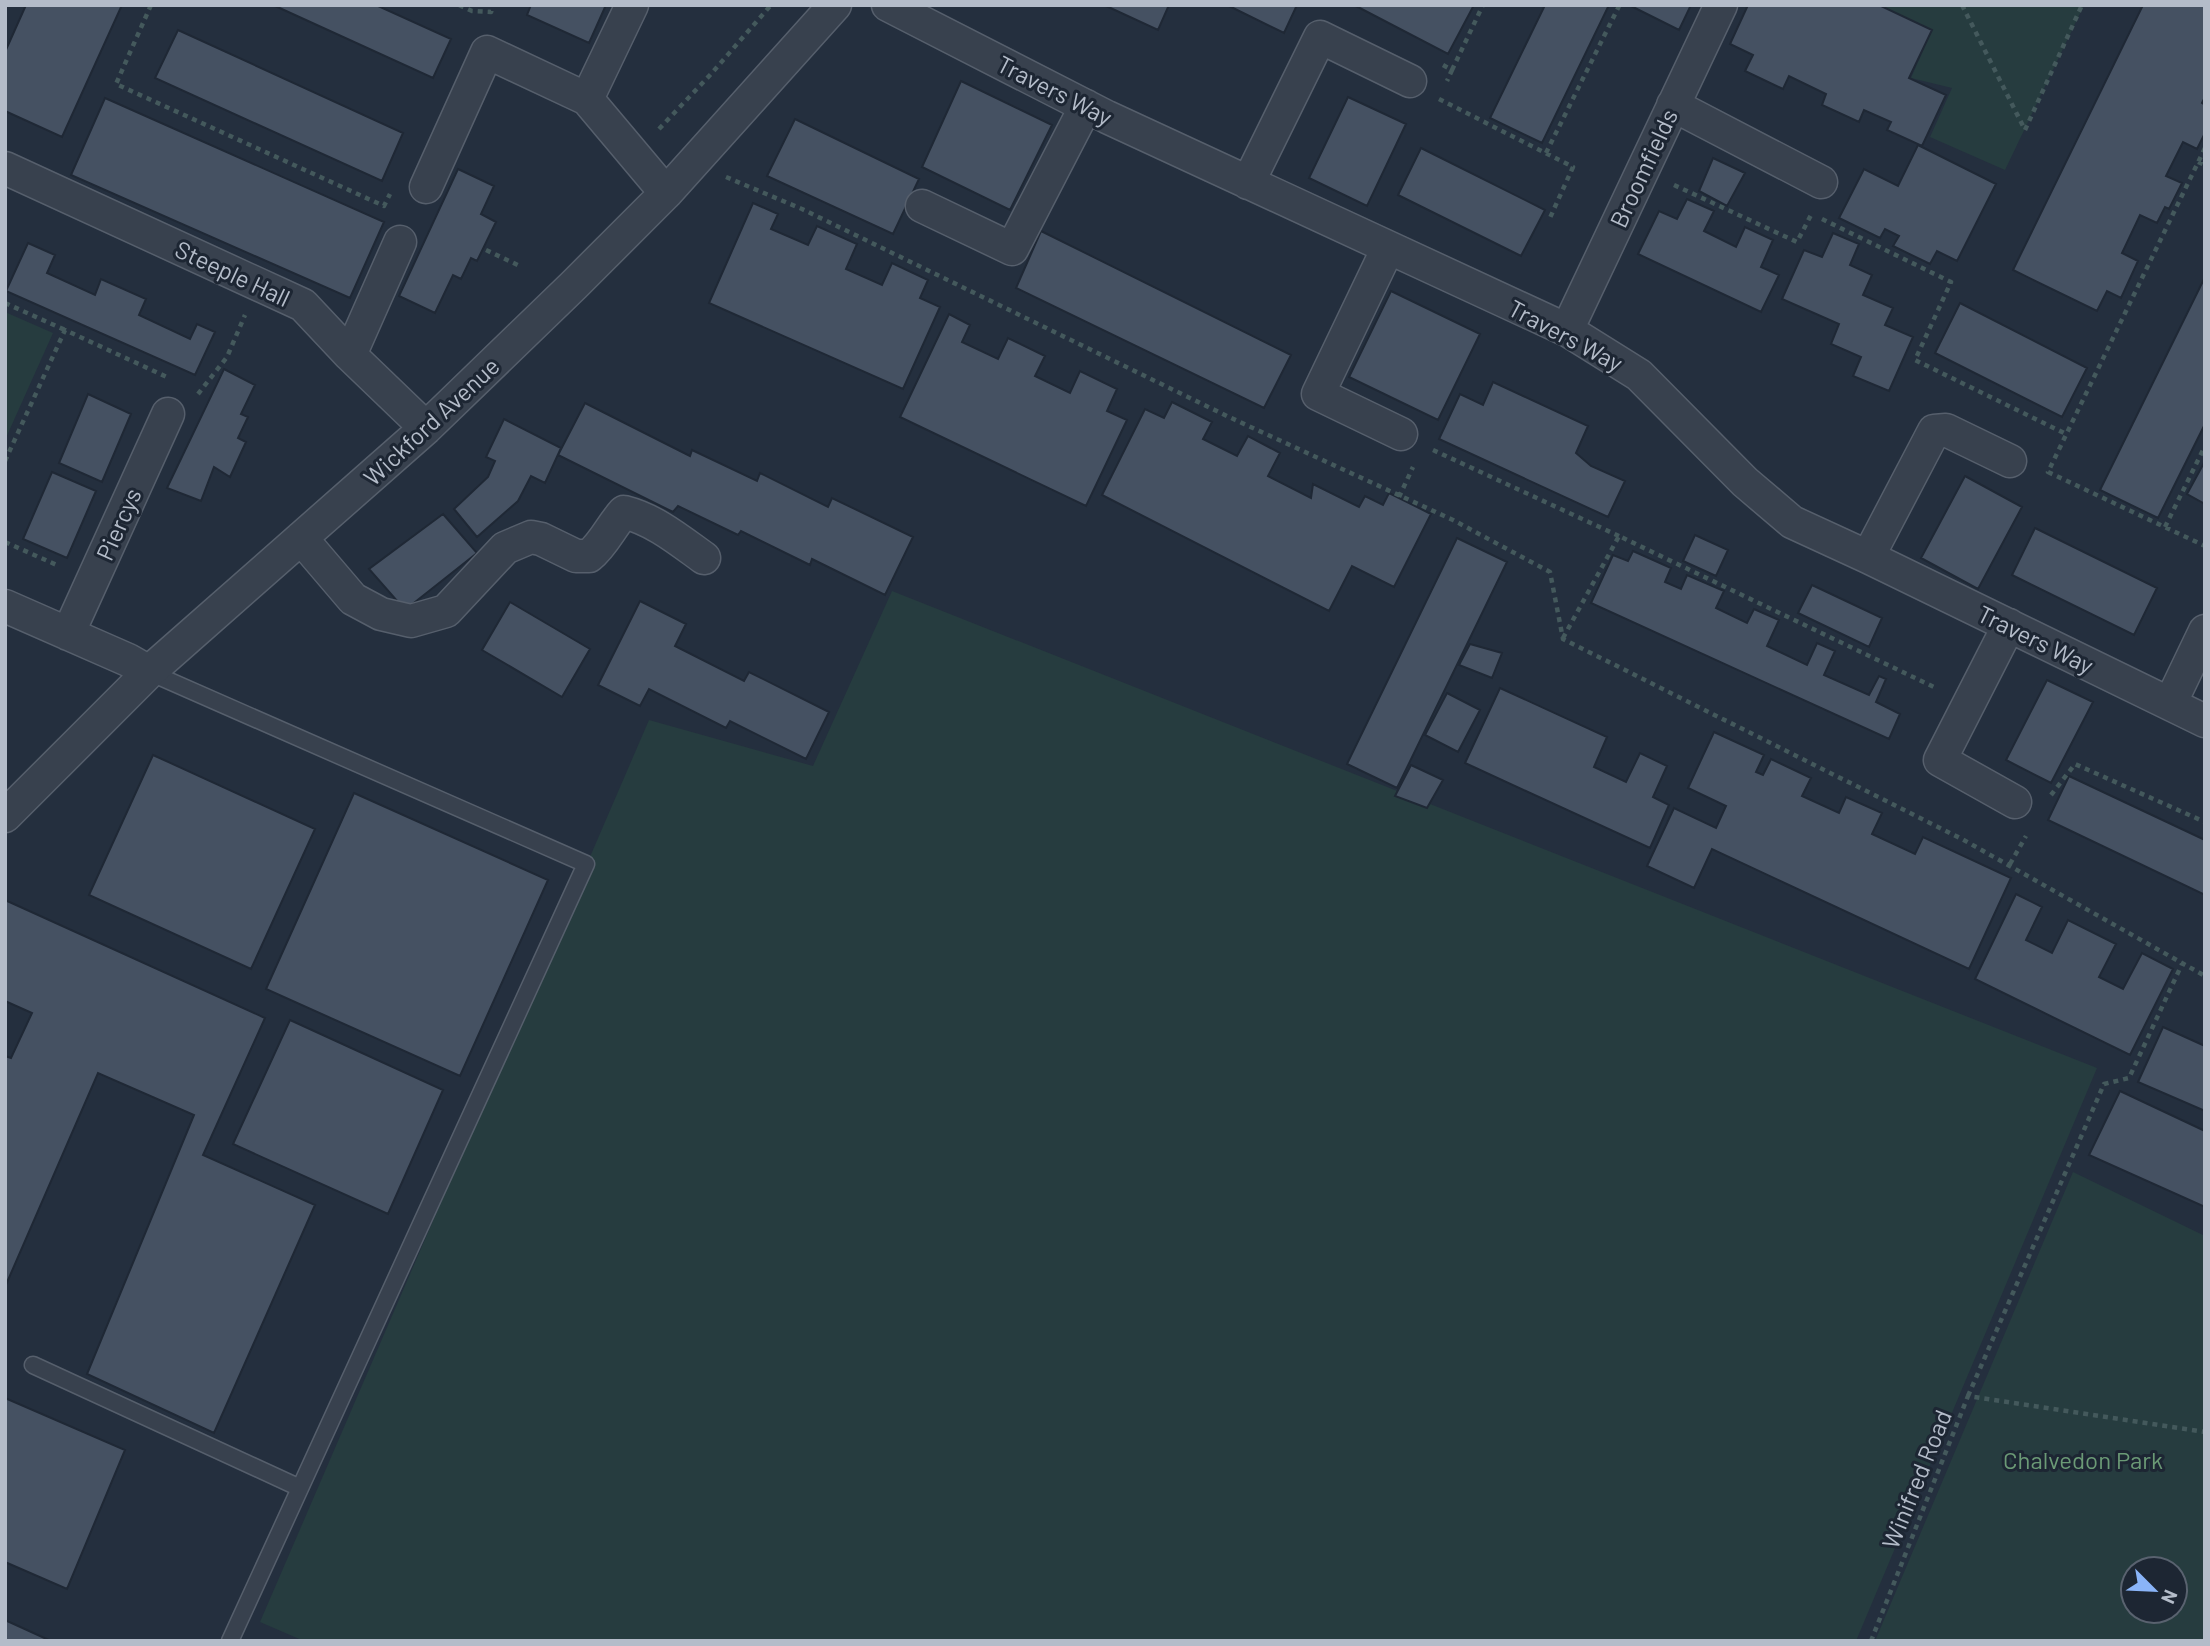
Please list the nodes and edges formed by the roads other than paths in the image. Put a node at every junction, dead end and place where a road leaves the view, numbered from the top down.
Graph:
1 (632, 5) edge
2 (835, 5) edge
3 (888, 5) edge
4 (1721, 5) edge
5 (1410, 81) dead end
6 (587, 99) junction
7 (1673, 105) junction
8 (1086, 106) junction
9 (5, 169) edge
10 (1821, 182) dead end
11 (1248, 183) junction
12 (426, 187) dead end
13 (666, 193) junction
14 (922, 206) dead end
15 (400, 242) dead end
16 (1388, 248) junction
17 (1567, 330) junction
18 (350, 355) junction
19 (168, 414) road end
20 (426, 428) junction
21 (1414, 445) road end
22 (2010, 461) dead end
23 (301, 538) junction
24 (1868, 557) junction
25 (704, 558) dead end
26 (5, 606) edge
27 (2009, 625) junction
28 (2205, 631) edge
29 (68, 634) junction
30 (149, 672) junction
31 (2170, 704) junction
32 (2205, 721) edge
33 (2015, 802) dead end
34 (5, 816) edge
35 (33, 1365) dead end
36 (299, 1488) junction
37 (230, 1641) edge

1 - 6 street
2 - 13 street, Wickford Avenue
3 - 8 street, Travers Way
4 - 7 street, Broomfields
5 - 11 street
6 - 12 street
6 - 13 street
7 - 10 street
7 - 17 street, Broomfields
8 - 11 street, Travers Way
8 - 14 street
9 - 18 street, Steeple Hall
11 - 16 street, Travers Way
13 - 20 street, Wickford Avenue
15 - 18 street
16 - 17 street, Travers Way
16 - 21 street
17 - 24 street, Travers Way
18 - 20 street, Steeple Hall
19 - 29 street, Piercys
20 - 23 street, Wickford Avenue
22 - 24 street
23 - 25 street
23 - 30 street, Wickford Avenue
24 - 27 street, Travers Way
26 - 29 street
27 - 31 street, Travers Way
27 - 33 street
28 - 31 street
29 - 30 street
30 - 34 street, Wickford Avenue
30 - 36 lane
31 - 32 street, Travers Way
35 - 36 lane
36 - 37 lane

